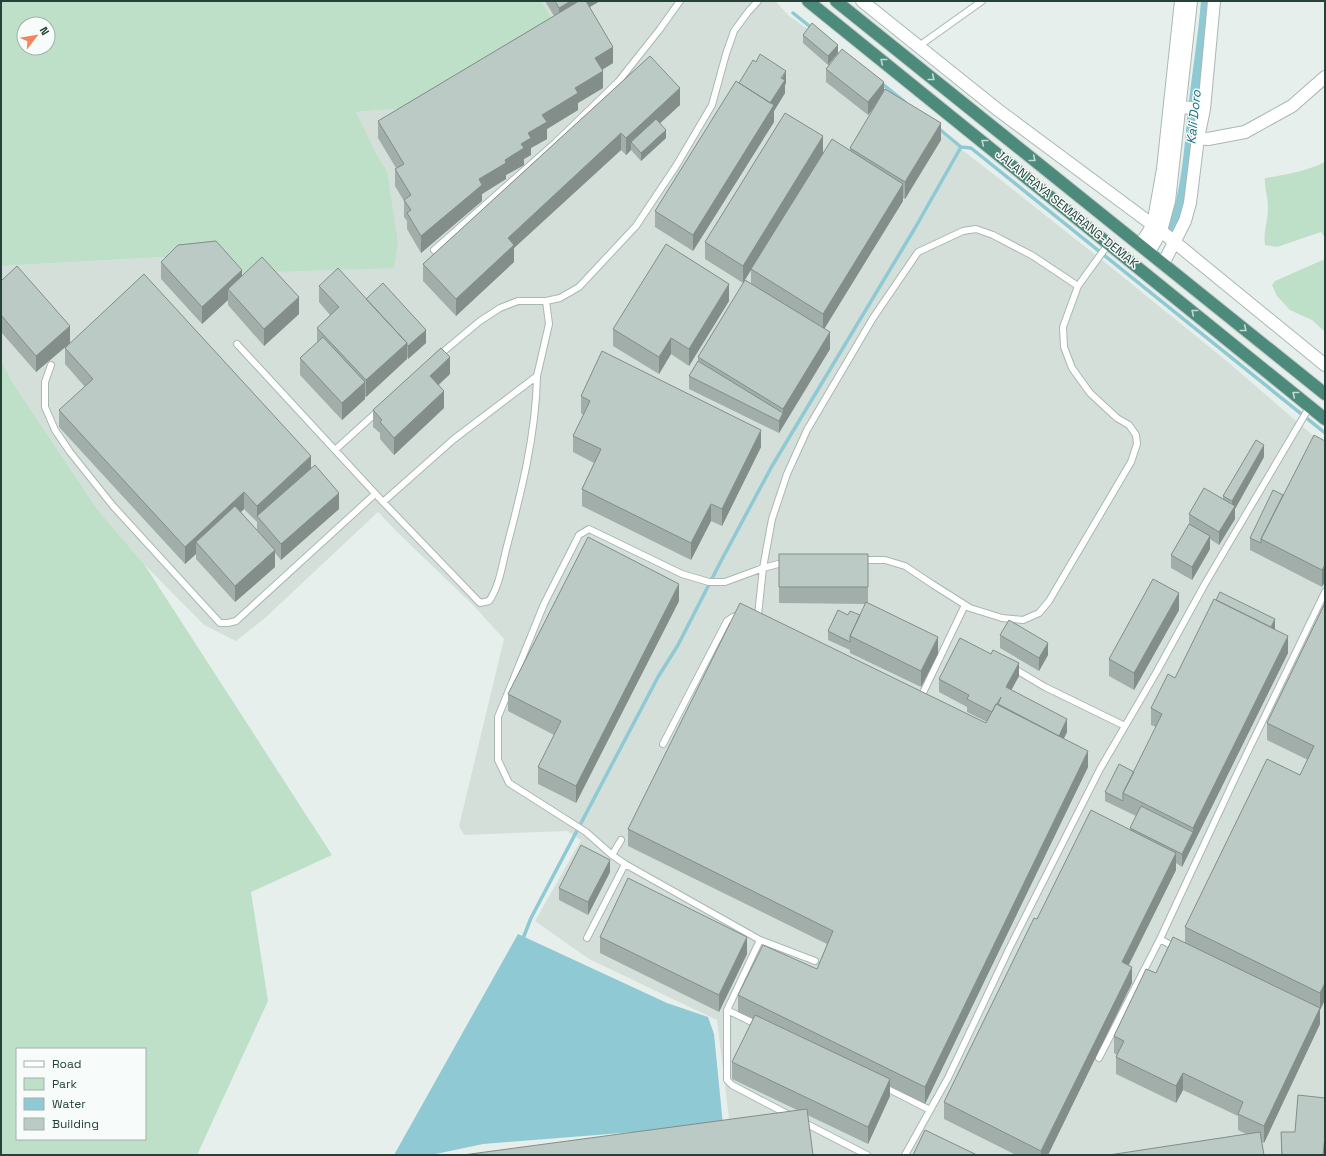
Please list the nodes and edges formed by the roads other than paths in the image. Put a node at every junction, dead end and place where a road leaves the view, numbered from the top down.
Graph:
1 (680, 1) edge
2 (758, 1) edge
3 (808, 1) edge
4 (836, 1) edge
5 (862, 1) edge
6 (982, 1) edge
7 (1181, 1) edge
8 (1191, 1) edge
9 (1214, 1) edge
10 (919, 46) junction
11 (1325, 77) edge
12 (1183, 107) junction
13 (1202, 109) junction
14 (1198, 138) junction
15 (1157, 228) junction
16 (1175, 242) junction
17 (1109, 243) junction
18 (1144, 248) junction
19 (434, 250) dead end
20 (1130, 260) junction
21 (1163, 264) junction
22 (1078, 286) junction
23 (546, 302) junction
24 (237, 344) dead end
25 (435, 360) edge
26 (51, 365) dead end
27 (1325, 365) edge
28 (538, 376) junction
29 (1325, 394) edge
30 (1310, 406) junction
31 (382, 408) edge
32 (1325, 419) edge
33 (335, 450) junction
34 (375, 494) junction
35 (383, 502) junction
36 (856, 560) edge
37 (795, 561) edge
38 (763, 568) junction
39 (1325, 592) edge
40 (965, 605) junction
41 (1008, 665) edge
42 (914, 696) edge
43 (920, 700) junction
44 (927, 703) edge
45 (1125, 726) junction
46 (663, 744) dead end
47 (621, 840) dead end
48 (612, 855) junction
49 (625, 864) junction
50 (587, 938) dead end
51 (1160, 939) junction
52 (760, 940) junction
53 (1184, 952) edge
54 (815, 962) dead end
55 (727, 1010) junction
56 (766, 1029) edge
57 (1099, 1058) dead end
58 (874, 1082) edge
59 (930, 1110) junction
60 (918, 1132) junction
61 (924, 1135) edge
62 (868, 1155) edge
63 (906, 1155) edge

1 - 19 lane
2 - 23 lane
17 -> 3 highway, JALAN RAYA SEMARANG-DEMAK
4 -> 18 highway, JALAN RAYA SEMARANG-DEMAK
5 - 10 street
6 - 10 lane
7 - 15 street
8 - 12 street
9 - 13 street
10 - 15 street
11 - 14 street
12 - 13 street
12 - 15 street
13 - 14 street
14 - 16 street
15 - 16 street
15 - 18 street
16 - 21 street
16 - 27 street
17 - 20 highway, JALAN RAYA SEMARANG-DEMAK
17 - 22 lane
18 - 20 highway
18 - 21 highway, JALAN RAYA SEMARANG-DEMAK
30 -> 20 highway, JALAN RAYA SEMARANG-DEMAK
21 -> 29 highway, JALAN RAYA SEMARANG-DEMAK
22 - 38 lane
22 - 40 lane
23 - 25 lane
23 - 28 lane
24 - 33 lane
26 - 34 lane
28 - 35 lane
28 - 35 lane
30 - 32 highway, JALAN RAYA SEMARANG-DEMAK
30 - 45 lane
31 - 33 lane
33 - 34 lane
34 - 35 lane
36 - 40 lane
37 - 38 lane
38 - 46 lane
38 - 48 lane
39 - 51 lane
40 - 43 lane
41 - 45 lane
42 - 43 lane
43 - 44 lane
45 - 59 lane
47 - 48 lane
48 - 49 lane
49 - 50 lane
49 - 52 lane
51 - 53 lane
51 - 57 lane
52 - 54 lane
52 - 55 lane
55 - 56 lane
55 - 62 lane
58 - 59 lane
59 - 60 lane
60 - 61 lane
60 - 63 lane

